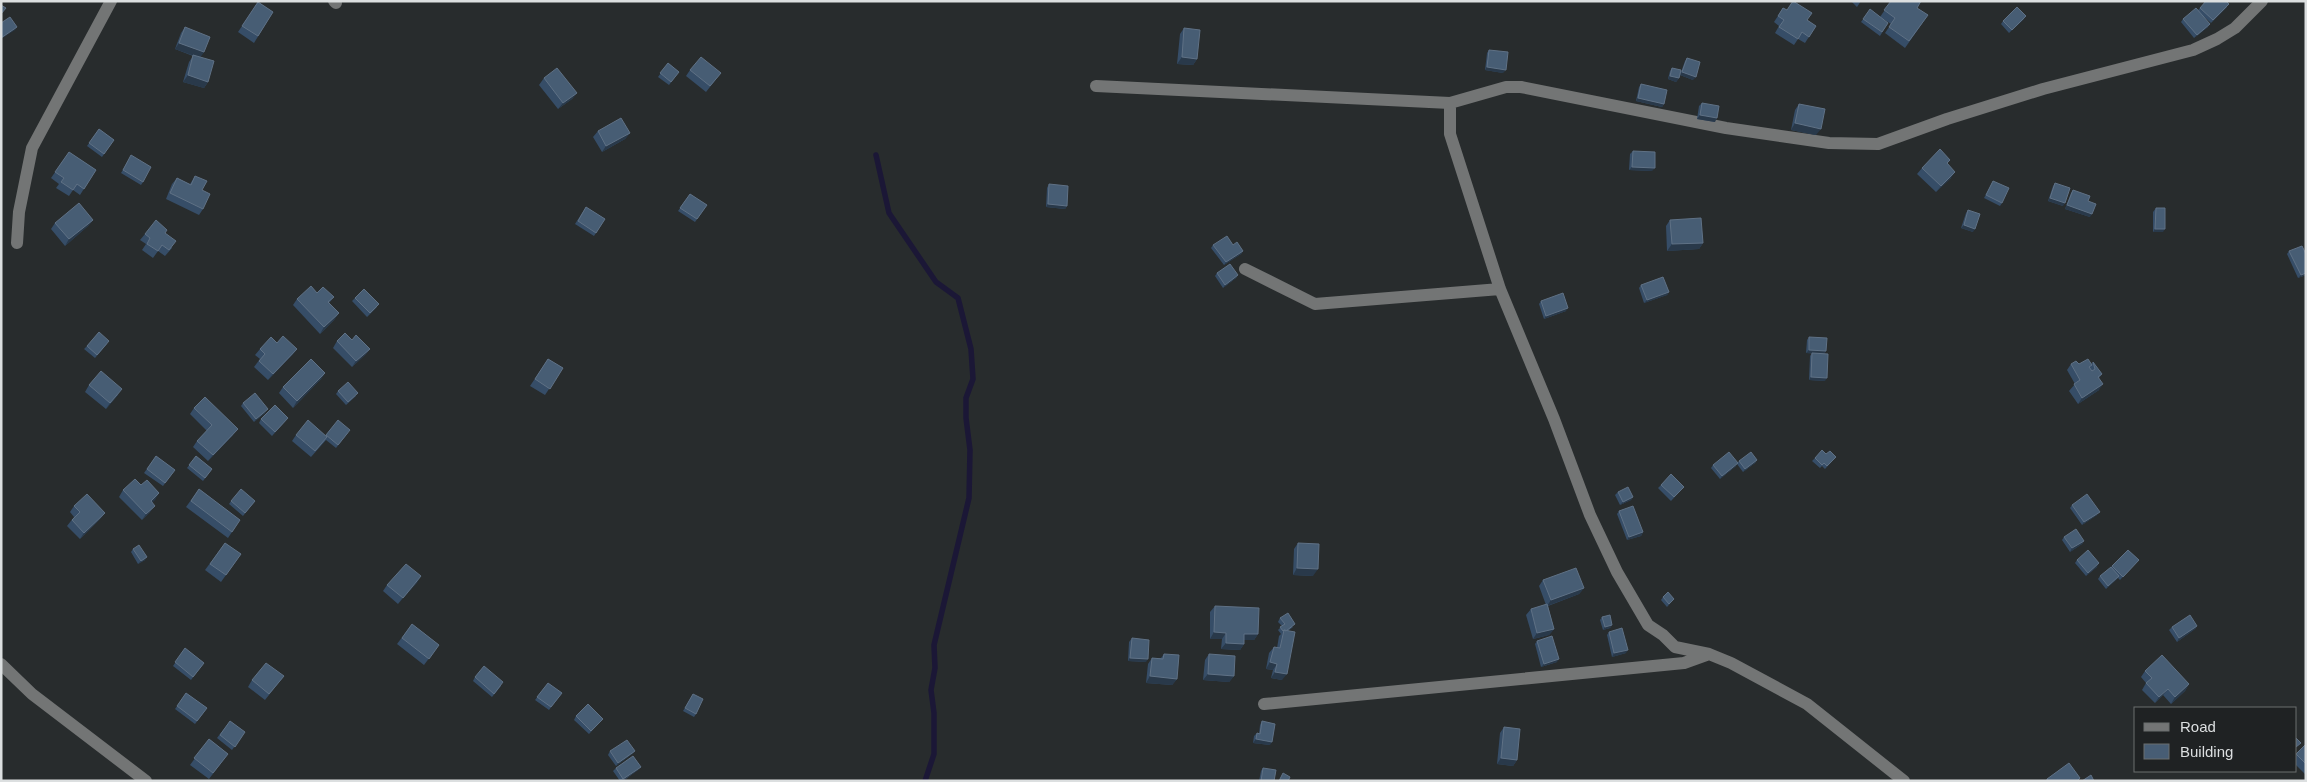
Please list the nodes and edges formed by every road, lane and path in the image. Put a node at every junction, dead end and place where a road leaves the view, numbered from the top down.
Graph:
1 (111, 1) edge
2 (2262, 1) edge
3 (1096, 86) dead end
4 (1450, 102) junction
5 (17, 243) dead end
6 (1245, 269) dead end
7 (1500, 289) junction
8 (1709, 654) junction
9 (1, 664) edge
10 (1264, 704) dead end
11 (146, 781) edge
12 (1904, 781) edge

1 - 5 street
2 - 4 street
3 - 4 street
4 - 7 street
6 - 7 street
7 - 8 street
8 - 10 street
8 - 12 street
9 - 11 street

